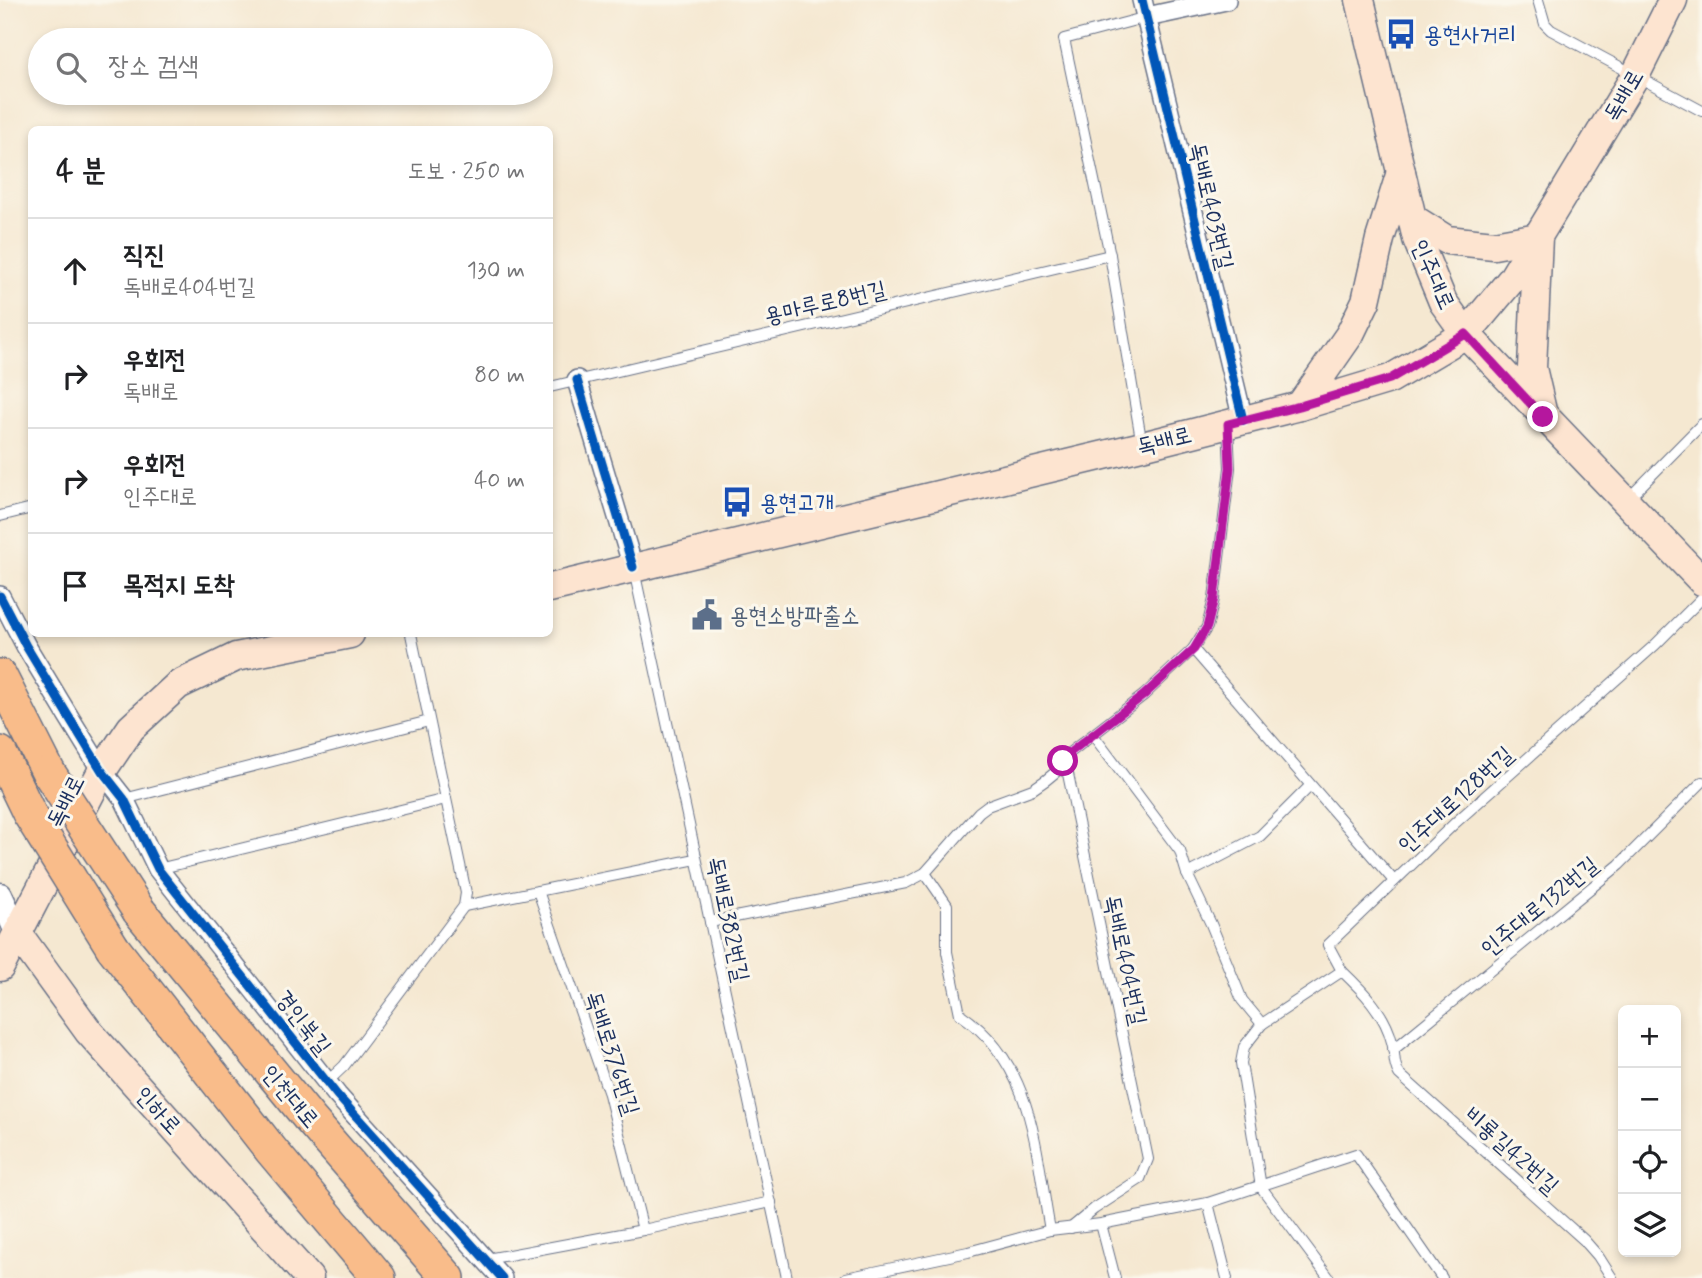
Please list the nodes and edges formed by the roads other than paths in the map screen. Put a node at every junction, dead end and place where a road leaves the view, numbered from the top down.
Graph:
1 (1226, 0) edge
2 (1360, 0) edge
3 (1538, 0) edge
4 (1673, 0) edge
5 (1145, 9) edge
6 (1635, 76) junction
7 (1702, 111) edge
8 (1401, 172) junction
9 (1412, 218) junction
10 (1538, 237) junction
11 (1110, 255) junction
12 (1466, 334) junction
13 (577, 380) junction
14 (553, 386) edge
15 (1300, 406) junction
16 (1543, 417) junction
17 (1236, 422) junction
18 (1702, 424) edge
19 (1142, 446) junction
20 (1625, 502) junction
21 (28, 510) edge
22 (0, 516) edge
23 (633, 567) junction
24 (1702, 581) edge
25 (553, 586) edge
26 (0, 596) edge
27 (1702, 598) edge
28 (335, 637) edge
29 (412, 637) edge
30 (1194, 649) junction
31 (0, 676) edge
32 (429, 721) junction
33 (1093, 735) junction
34 (0, 753) edge
35 (1063, 761) junction
36 (102, 771) junction
37 (1702, 782) edge
38 (1310, 786) junction
39 (124, 799) junction
40 (446, 799) junction
41 (696, 859) junction
42 (159, 869) junction
43 (925, 873) junction
44 (1187, 874) junction
45 (1394, 881) junction
46 (538, 891) junction
47 (0, 895) edge
48 (464, 906) junction
49 (710, 922) junction
50 (18, 934) junction
51 (0, 967) edge
52 (1342, 971) junction
53 (1262, 1024) junction
54 (1393, 1050) junction
55 (327, 1082) junction
56 (1261, 1187) junction
57 (771, 1202) junction
58 (1208, 1203) junction
59 (1101, 1224) junction
60 (1071, 1228) junction
61 (643, 1230) junction
62 (1050, 1230) junction
63 (485, 1260) junction
64 (309, 1278) edge
65 (379, 1278) edge
66 (448, 1278) edge
67 (502, 1278) edge
68 (787, 1278) edge
69 (846, 1278) edge
70 (1115, 1278) edge
71 (1227, 1278) edge
72 (1329, 1278) edge
73 (1442, 1278) edge
74 (1612, 1278) edge

1 - 5 street
2 - 8 main road, 인주대로
3 - 6 lane
4 - 6 main road, 독배로
5 - 11 lane
5 - 17 street, 독배로403번길
6 - 7 lane
6 - 10 main road, 독배로
8 - 9 main road, 인주대로
8 - 15 main road
9 - 10 main road
9 - 12 main road, 인주대로
10 - 12 main road, 독배로
10 - 16 main road
11 - 13 lane, 용마루로8번길
11 - 19 lane
12 - 15 main road, 독배로
12 - 16 main road, 인주대로
13 - 14 lane, 용마루로8번길
13 - 23 street
15 - 17 main road, 독배로
16 - 20 main road, 인주대로
17 - 19 main road, 독배로
17 - 30 lane
18 - 20 lane
19 - 23 main road, 독배로
20 - 24 main road, 인주대로
21 - 22 lane
23 - 25 main road, 독배로
23 - 41 lane, 독배로382번길
26 - 36 street, 경인북길
27 - 45 lane, 인주대로128번길
28 - 36 main road, 독배로
29 - 32 lane
30 - 33 lane
30 - 38 lane
31 - 66 highway, 인천대로, bridge
32 - 39 lane
32 - 40 lane
33 - 35 lane
33 - 44 lane
34 - 65 highway, 인천대로, bridge
35 - 43 lane
35 - 60 lane, 독배로404번길
36 - 39 street, 경인북길
36 - 50 main road, 독배로
37 - 54 lane, 인주대로132번길
38 - 44 lane
38 - 45 lane
39 - 42 street, 경인북길
40 - 42 lane
40 - 48 lane
41 - 46 lane
41 - 49 lane, 독배로382번길
42 - 55 street, 경인북길
43 - 49 lane
43 - 62 lane
44 - 53 lane
45 - 52 lane, 인주대로128번길
46 - 48 lane
46 - 61 lane, 독배로376번길
47 - 50 street
48 - 55 lane
49 - 57 lane, 독배로382번길
50 - 51 main road, 독배로
50 - 64 main road, 인하로
52 - 53 lane
52 - 54 lane, 비룡길42번길
53 - 56 lane
54 - 74 lane, 비룡길42번길
55 - 63 street, 경인북길
56 - 58 lane
56 - 72 lane
56 - 73 lane
57 - 61 lane
57 - 68 lane, 독배로382번길
58 - 59 lane
58 - 71 lane
59 - 60 lane
59 - 70 lane
60 - 62 lane
61 - 63 lane
62 - 69 lane
63 - 67 street, 경인북길

